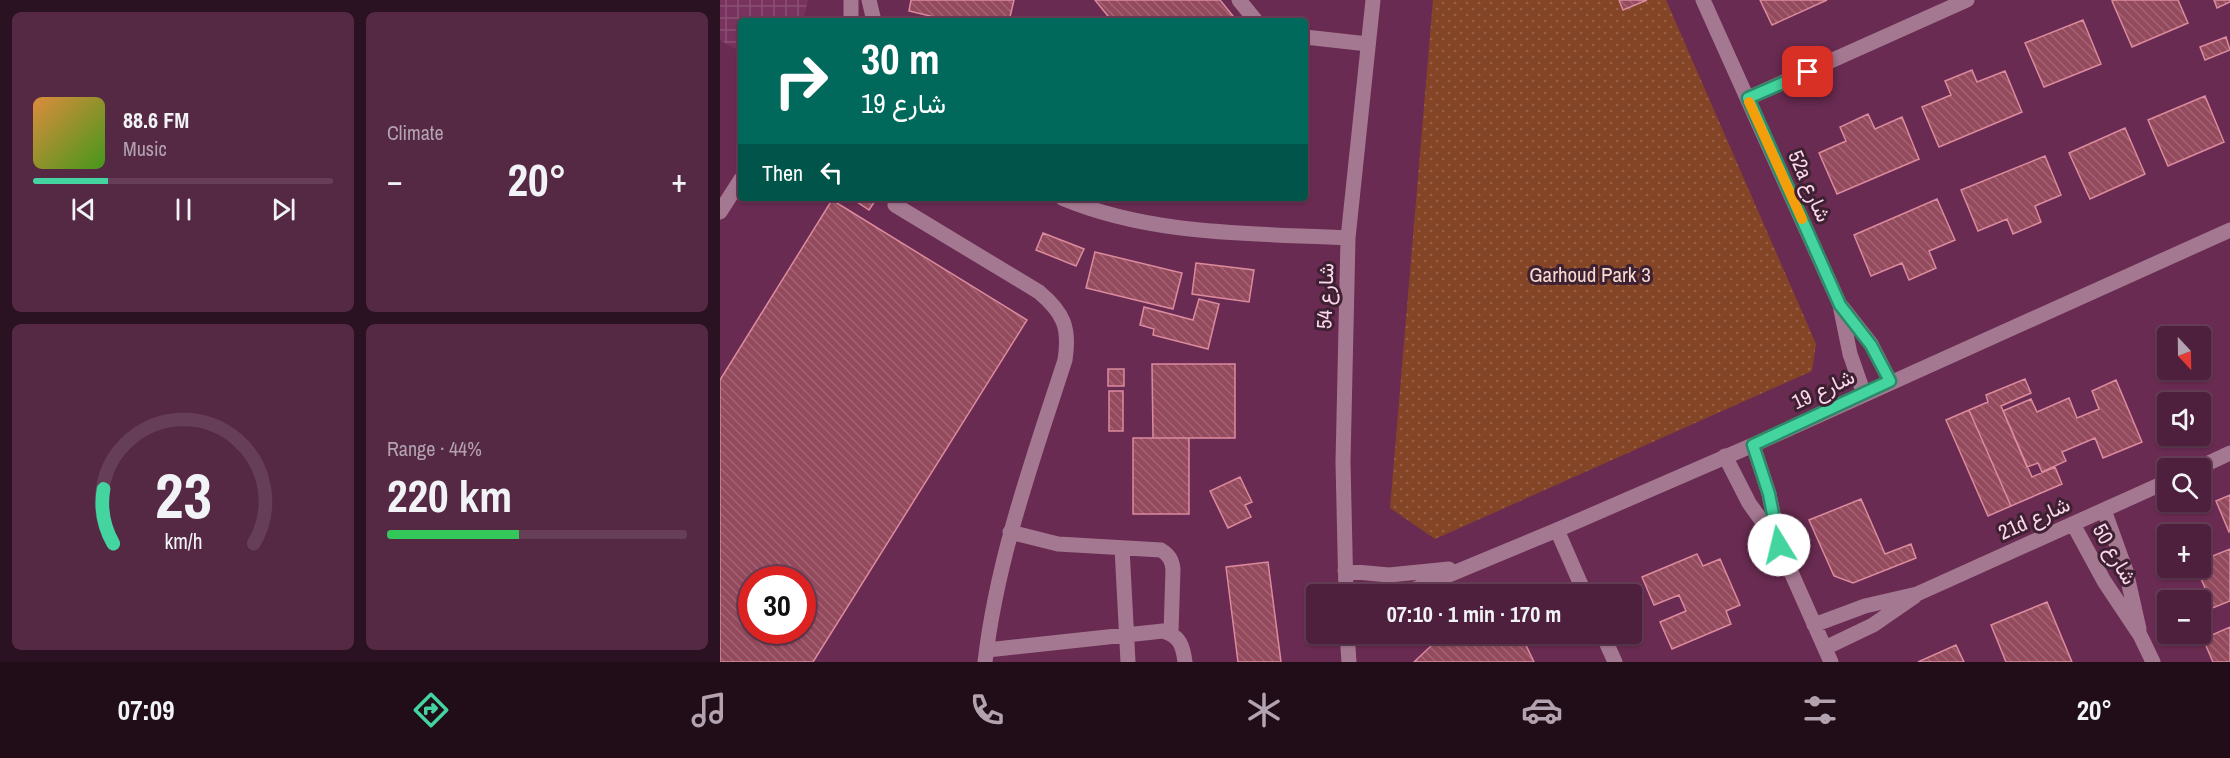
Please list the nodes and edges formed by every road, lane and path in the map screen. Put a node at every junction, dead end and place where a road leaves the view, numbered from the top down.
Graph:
1 (851, 0) edge
2 (869, 0) edge
3 (1239, 0) edge
4 (1373, 0) edge
5 (1703, 0) edge
6 (1967, 0) edge
7 (851, 18) edge
8 (873, 18) edge
9 (1254, 18) edge
10 (1308, 37) edge
11 (1368, 44) junction
12 (1748, 98) junction
13 (738, 184) edge
14 (1071, 201) edge
15 (895, 205) dead end
16 (720, 212) edge
17 (2230, 230) edge
18 (1348, 238) junction
19 (1840, 305) junction
20 (1890, 381) junction
21 (1864, 394) junction
22 (1753, 445) junction
23 (2230, 453) edge
24 (1725, 456) junction
25 (2211, 462) edge
26 (2157, 487) edge
27 (2104, 510) junction
28 (2073, 524) junction
29 (1557, 530) junction
30 (1010, 532) junction
31 (1779, 545) junction
32 (1122, 548) junction
33 (1464, 567) junction
34 (1345, 571) junction
35 (1346, 584) edge
36 (1426, 584) edge
37 (1581, 584) edge
38 (1917, 594) junction
39 (1814, 625) junction
40 (1171, 633) junction
41 (1126, 634) junction
42 (2140, 635) junction
43 (1348, 644) edge
44 (1607, 644) edge
45 (1828, 655) edge
46 (986, 656) edge
47 (1128, 662) edge
48 (1185, 662) edge
49 (1349, 662) edge
50 (1615, 662) edge
51 (2152, 662) edge

1 - 7 street
2 - 8 street
3 - 9 street
4 - 11 street, شارع 54
5 - 12 street, 52a شارع
6 - 12 street
10 - 11 street
11 - 18 street, شارع 54
12 - 19 street, 52a شارع
13 - 16 street
14 - 18 street
15 - 30 street
17 - 20 street, شارع 19
18 - 34 street, شارع 54
19 - 20 street
19 - 21 street, 52a شارع
20 - 21 street, شارع 19
21 - 22 street, شارع 19
22 - 24 street, شارع 19
22 - 31 street
23 - 25 street
24 - 29 street, شارع 19
24 - 31 street
26 - 27 street, 21d شارع
27 - 28 street, 21d شارع
27 - 42 street, شارع 50
28 - 38 street, 21d شارع
28 - 42 street, شارع 50
29 - 33 street, شارع 19
29 - 37 street
30 - 32 street
30 - 46 street
31 - 39 street
32 - 40 street
32 - 41 street
33 - 34 street, شارع 19
33 - 36 street, شارع 19
34 - 35 street, شارع 54
38 - 39 street, 21d شارع
38 - 45 street, 21d شارع
39 - 45 street
40 - 41 street
40 - 48 street
41 - 46 street
41 - 47 street
42 - 51 street, شارع 50
43 - 49 street
44 - 50 street

